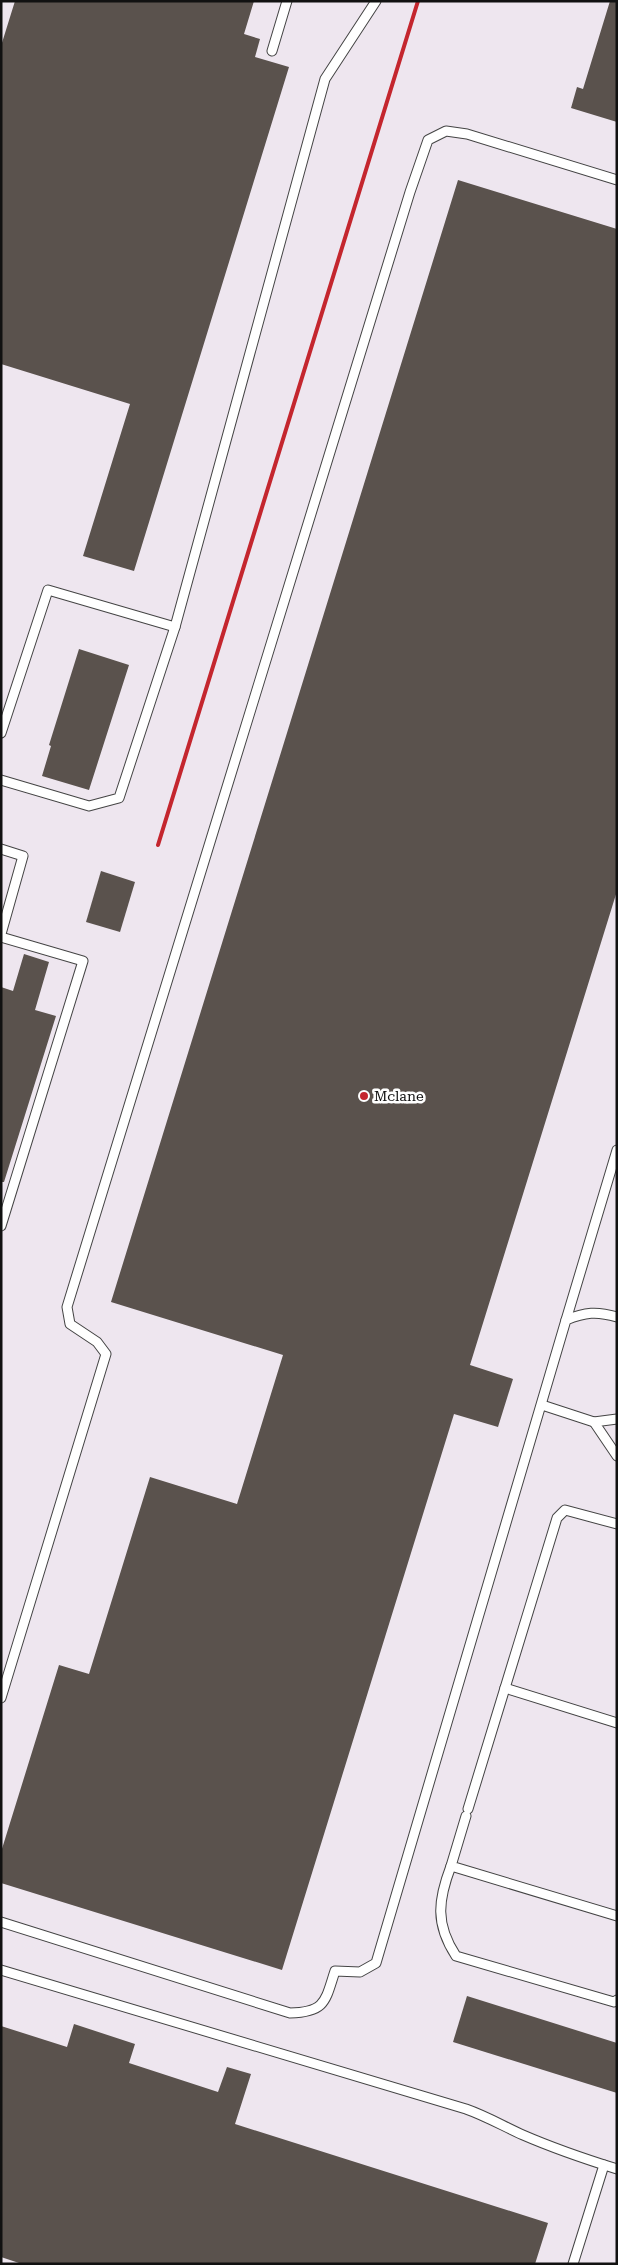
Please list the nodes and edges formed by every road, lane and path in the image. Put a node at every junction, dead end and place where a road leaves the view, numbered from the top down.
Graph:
1 (287, 1) edge
2 (376, 1) edge
3 (272, 51) dead end
4 (617, 180) edge
5 (175, 627) junction
6 (1, 733) edge
7 (1, 780) edge
8 (1, 849) edge
9 (1, 935) edge
10 (617, 1150) edge
11 (1, 1226) edge
12 (617, 1317) edge
13 (566, 1320) junction
14 (542, 1405) junction
15 (617, 1419) edge
16 (594, 1422) junction
17 (617, 1456) edge
18 (617, 1524) edge
19 (505, 1688) junction
20 (1, 1698) edge
21 (617, 1723) edge
22 (451, 1866) junction
23 (617, 1916) edge
24 (1, 1922) edge
25 (1, 1970) edge
26 (617, 2000) edge
27 (604, 2165) junction
28 (617, 2169) edge
29 (573, 2264) edge

1 - 3 lane
2 - 5 lane
4 - 20 lane
5 - 6 lane
5 - 7 lane
8 - 9 lane
9 - 11 lane
10 - 13 lane
12 - 13 lane
13 - 14 lane
14 - 16 lane
14 - 24 lane
15 - 16 lane
16 - 17 lane
18 - 19 lane
19 - 21 lane
19 - 22 lane
22 - 23 lane
22 - 26 lane
25 - 27 lane
27 - 28 lane
27 - 29 lane

